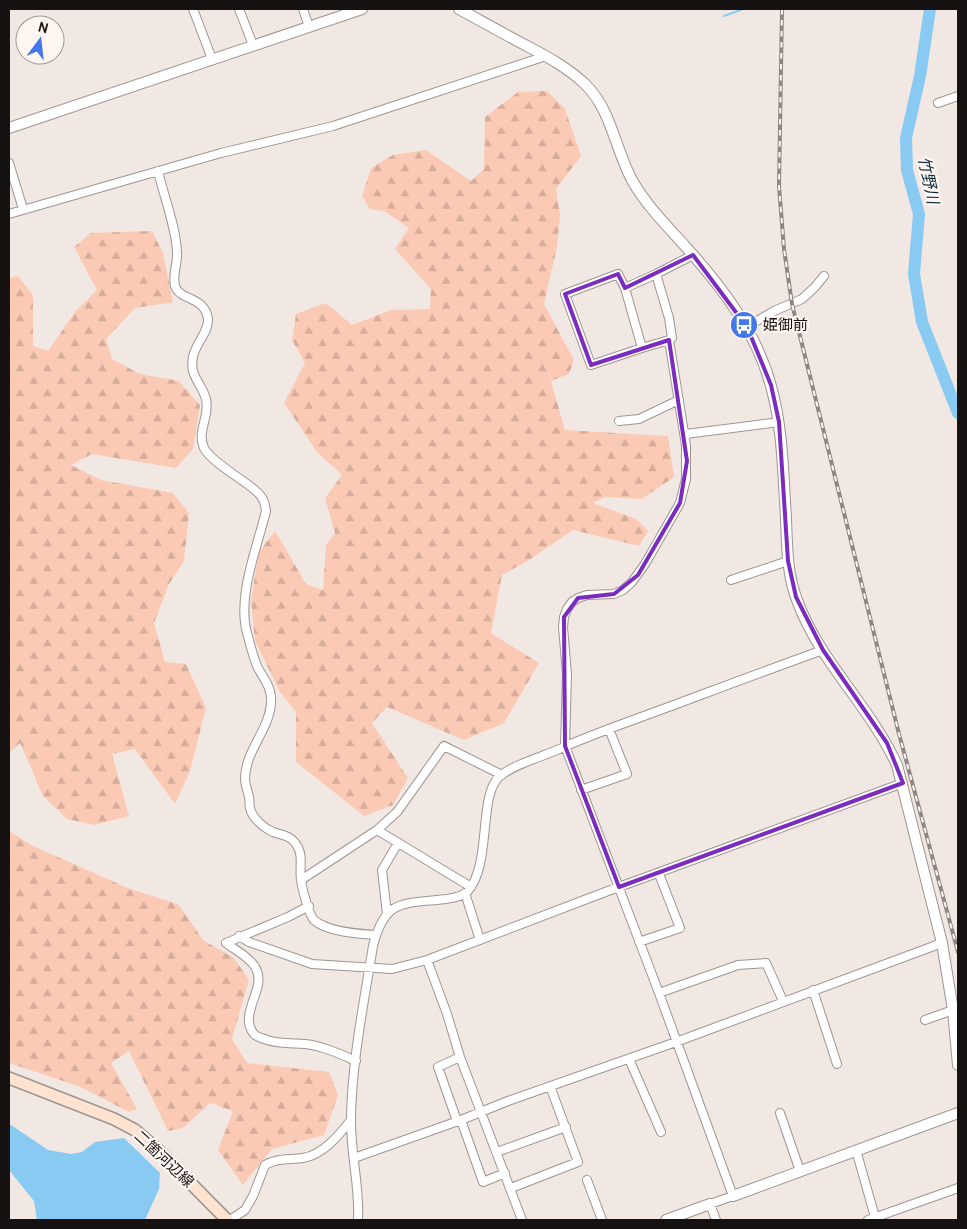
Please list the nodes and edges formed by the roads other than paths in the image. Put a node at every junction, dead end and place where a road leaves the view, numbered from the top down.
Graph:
1 (193, 9) edge
2 (239, 9) edge
3 (303, 9) edge
4 (362, 9) edge
5 (458, 9) edge
6 (309, 27) junction
7 (253, 45) junction
8 (546, 56) junction
9 (212, 59) junction
10 (958, 96) edge
11 (938, 102) dead end
12 (9, 128) edge
13 (9, 163) edge
14 (158, 171) junction
15 (23, 209) junction
16 (9, 214) edge
17 (693, 254) junction
18 (656, 274) junction
19 (824, 276) dead end
20 (625, 288) junction
21 (747, 327) junction
22 (669, 340) junction
23 (642, 348) junction
24 (680, 400) junction
25 (619, 421) dead end
26 (779, 422) junction
27 (686, 434) junction
28 (788, 561) junction
29 (730, 580) dead end
30 (823, 650) junction
31 (609, 728) junction
32 (565, 746) junction
33 (502, 775) junction
34 (903, 783) junction
35 (581, 790) junction
36 (376, 830) junction
37 (398, 843) junction
38 (659, 874) junction
39 (301, 880) junction
40 (470, 887) junction
41 (619, 888) junction
42 (465, 894) junction
43 (308, 906) junction
44 (386, 914) junction
45 (376, 934) junction
46 (239, 936) junction
47 (480, 940) junction
48 (639, 942) junction
49 (942, 943) junction
50 (427, 960) junction
51 (370, 969) junction
52 (813, 990) junction
53 (659, 993) junction
54 (783, 1001) junction
55 (952, 1010) junction
56 (925, 1020) dead end
57 (676, 1042) junction
58 (460, 1056) junction
59 (629, 1059) junction
60 (356, 1062) junction
61 (837, 1064) dead end
62 (958, 1065) edge
63 (9, 1078) edge
64 (550, 1086) junction
65 (481, 1112) junction
66 (780, 1113) dead end
67 (958, 1113) edge
68 (351, 1120) junction
69 (459, 1121) junction
70 (566, 1127) junction
71 (661, 1132) dead end
72 (856, 1150) junction
73 (497, 1152) junction
74 (354, 1158) junction
75 (800, 1171) junction
76 (505, 1173) junction
77 (587, 1180) dead end
78 (510, 1188) junction
79 (958, 1188) edge
80 (733, 1196) junction
81 (710, 1204) junction
82 (225, 1219) edge
83 (871, 1219) edge
84 (358, 1220) edge
85 (522, 1220) edge
86 (602, 1220) edge
87 (666, 1220) edge
88 (716, 1220) edge

1 - 9 street
2 - 7 street
3 - 6 street
4 - 6 street
5 - 8 street
6 - 7 street
7 - 9 street
8 - 14 street
8 - 17 street
9 - 12 street
10 - 11 street
13 - 15 street
14 - 15 street
14 - 39 street
15 - 16 street
17 - 18 street
17 - 21 street
18 - 20 street
18 - 22 street
19 - 21 street
20 - 23 street
20 - 23 street
21 - 26 street
22 - 23 street
22 - 24 street
24 - 25 street
24 - 27 street
26 - 27 street
26 - 28 street
27 - 32 street
28 - 29 street
28 - 30 street
30 - 31 street
30 - 34 street
31 - 32 street
31 - 35 street
32 - 33 street
32 - 35 street
33 - 36 street
33 - 40 street
34 - 38 street
34 - 49 street
35 - 41 street
36 - 37 street
36 - 39 street
37 - 40 street
37 - 44 street
38 - 41 street
38 - 48 street
39 - 43 street
40 - 42 street
41 - 47 street
41 - 48 street
42 - 44 street
42 - 47 street
43 - 45 street
43 - 46 street
44 - 45 street
45 - 51 street
46 - 51 street
46 - 60 street
47 - 50 street
48 - 53 street
49 - 52 street
49 - 55 street
50 - 51 street
50 - 58 street
51 - 60 street
52 - 54 street
52 - 61 street
53 - 54 street
53 - 57 street
54 - 57 street
55 - 56 street
55 - 62 street
57 - 59 street
57 - 80 street
58 - 65 street
58 - 69 street
59 - 64 street
59 - 71 street
60 - 68 street
63 - 82 main road, 二箇河辺線
64 - 65 street
64 - 70 street
65 - 69 street
65 - 73 street
66 - 75 street
67 - 72 street
68 - 74 street
68 - 82 street
69 - 74 street
69 - 76 street
70 - 73 street
70 - 78 street
72 - 75 street
72 - 83 street
73 - 76 street
74 - 84 street
75 - 80 street
76 - 78 street
77 - 86 street
78 - 85 street
79 - 83 street
80 - 81 street
81 - 87 street
81 - 88 street

